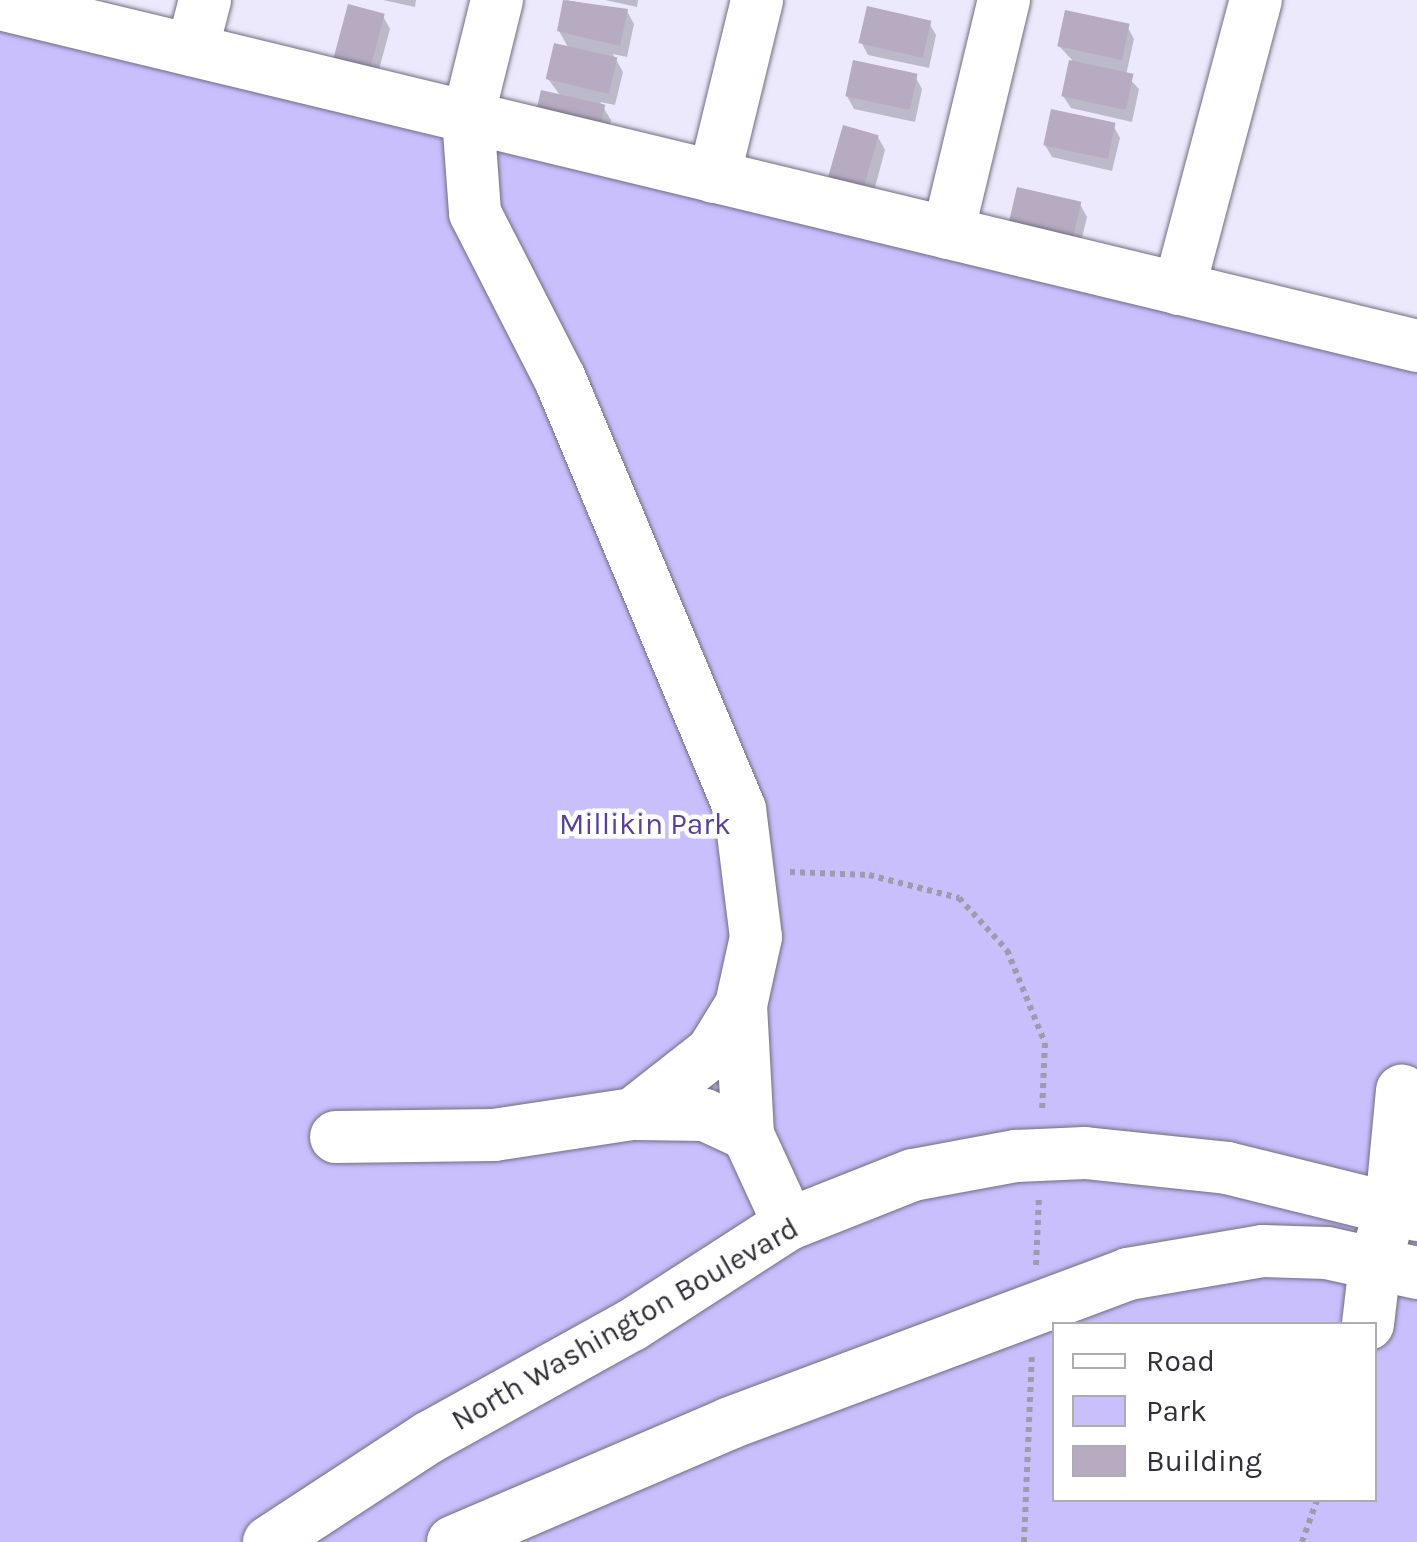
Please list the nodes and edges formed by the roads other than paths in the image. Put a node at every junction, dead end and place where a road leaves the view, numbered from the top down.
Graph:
1 (205, 0) edge
2 (497, 0) edge
3 (757, 0) edge
4 (1004, 0) edge
5 (1256, 0) edge
6 (0, 4) edge
7 (192, 50) junction
8 (468, 117) junction
9 (714, 176) junction
10 (948, 233) junction
11 (1179, 289) junction
12 (1417, 346) edge
13 (742, 1005) junction
14 (1402, 1091) dead end
15 (633, 1114) junction
16 (748, 1135) junction
17 (336, 1137) dead end
18 (1404, 1211) edge
19 (789, 1224) junction
20 (1396, 1269) edge
21 (1369, 1322) edge
22 (269, 1542) edge
23 (453, 1542) edge

1 - 7 street
2 - 8 street
3 - 9 street
4 - 10 street
5 - 11 street
6 - 7 street
7 - 8 street
8 - 9 street
8 - 13 street
9 - 10 street
10 - 11 street
11 - 12 street
13 - 15 street
13 - 16 street
14 - 18 street
15 - 16 street
15 - 17 street
16 - 19 street
18 - 19 street, North Washington Boulevard
18 - 20 street
19 - 22 street, North Washington Boulevard
20 - 21 street
20 - 23 street

